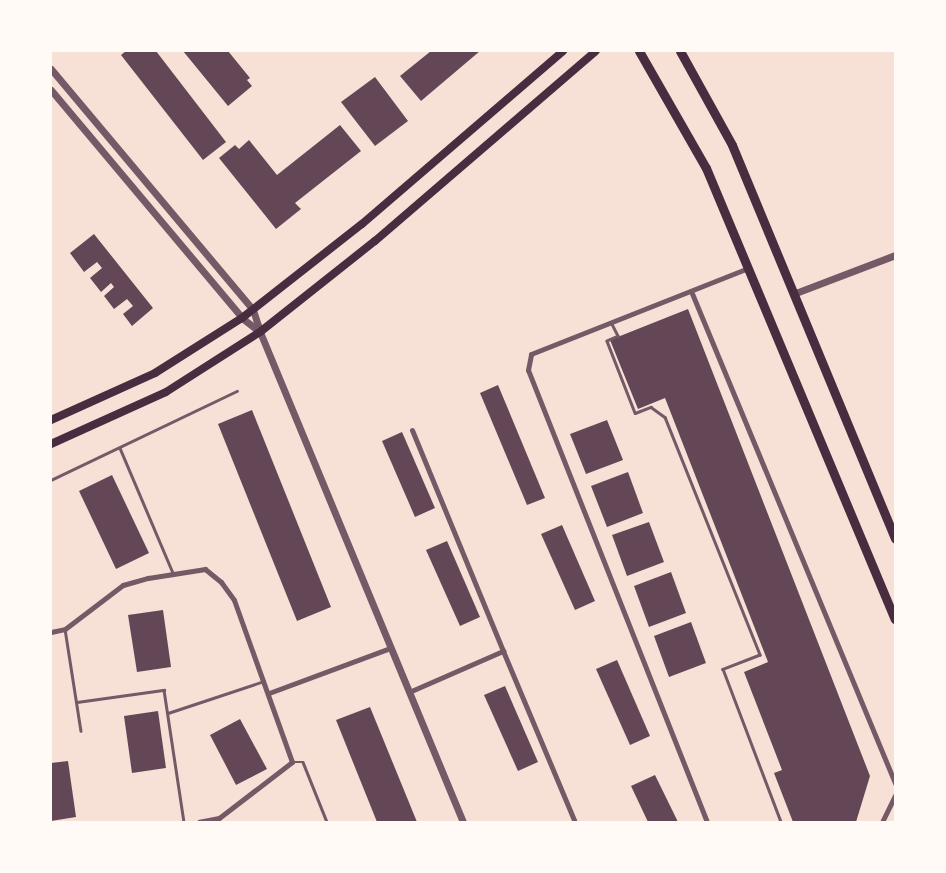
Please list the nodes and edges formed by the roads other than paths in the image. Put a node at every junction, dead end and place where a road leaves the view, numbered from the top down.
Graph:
1 (563, 51) edge
2 (596, 51) edge
3 (640, 51) edge
4 (680, 51) edge
5 (51, 69) edge
6 (51, 90) edge
7 (895, 255) edge
8 (748, 268) junction
9 (691, 291) junction
10 (793, 294) junction
11 (253, 310) junction
12 (242, 318) junction
13 (612, 322) junction
14 (260, 332) junction
15 (237, 391) dead end
16 (51, 420) edge
17 (412, 430) dead end
18 (51, 444) edge
19 (120, 448) junction
20 (51, 480) edge
21 (895, 539) edge
22 (173, 573) junction
23 (895, 619) edge
24 (66, 629) junction
25 (51, 632) edge
26 (390, 648) junction
27 (503, 651) junction
28 (264, 680) junction
29 (409, 692) junction
30 (269, 693) junction
31 (77, 702) junction
32 (168, 713) junction
33 (81, 731) dead end
34 (292, 762) junction
35 (895, 783) edge
36 (895, 795) edge
37 (184, 822) edge
38 (199, 822) edge
39 (327, 822) edge
40 (463, 822) edge
41 (576, 822) edge
42 (707, 822) edge
43 (781, 822) edge
44 (882, 822) edge

1 - 11 main road
2 - 14 main road
3 - 8 main road
4 - 10 main road
5 - 11 street
6 - 12 street
7 - 10 street
8 - 9 street
8 - 23 main road
9 - 13 street
9 - 35 street
10 - 21 main road
11 - 12 main road
11 - 14 street
12 - 14 street
12 - 16 main road
13 - 42 street
13 - 43 lane
14 - 18 main road
14 - 26 street
15 - 19 lane
17 - 27 street
19 - 20 lane
19 - 22 lane
22 - 24 street
22 - 28 street
24 - 25 street
24 - 31 lane
26 - 29 street
26 - 30 street
27 - 29 street
27 - 41 street
28 - 30 street
28 - 32 lane
29 - 40 street
30 - 34 street
31 - 32 lane
31 - 33 lane
32 - 37 lane
34 - 38 street
34 - 39 lane
36 - 44 street

